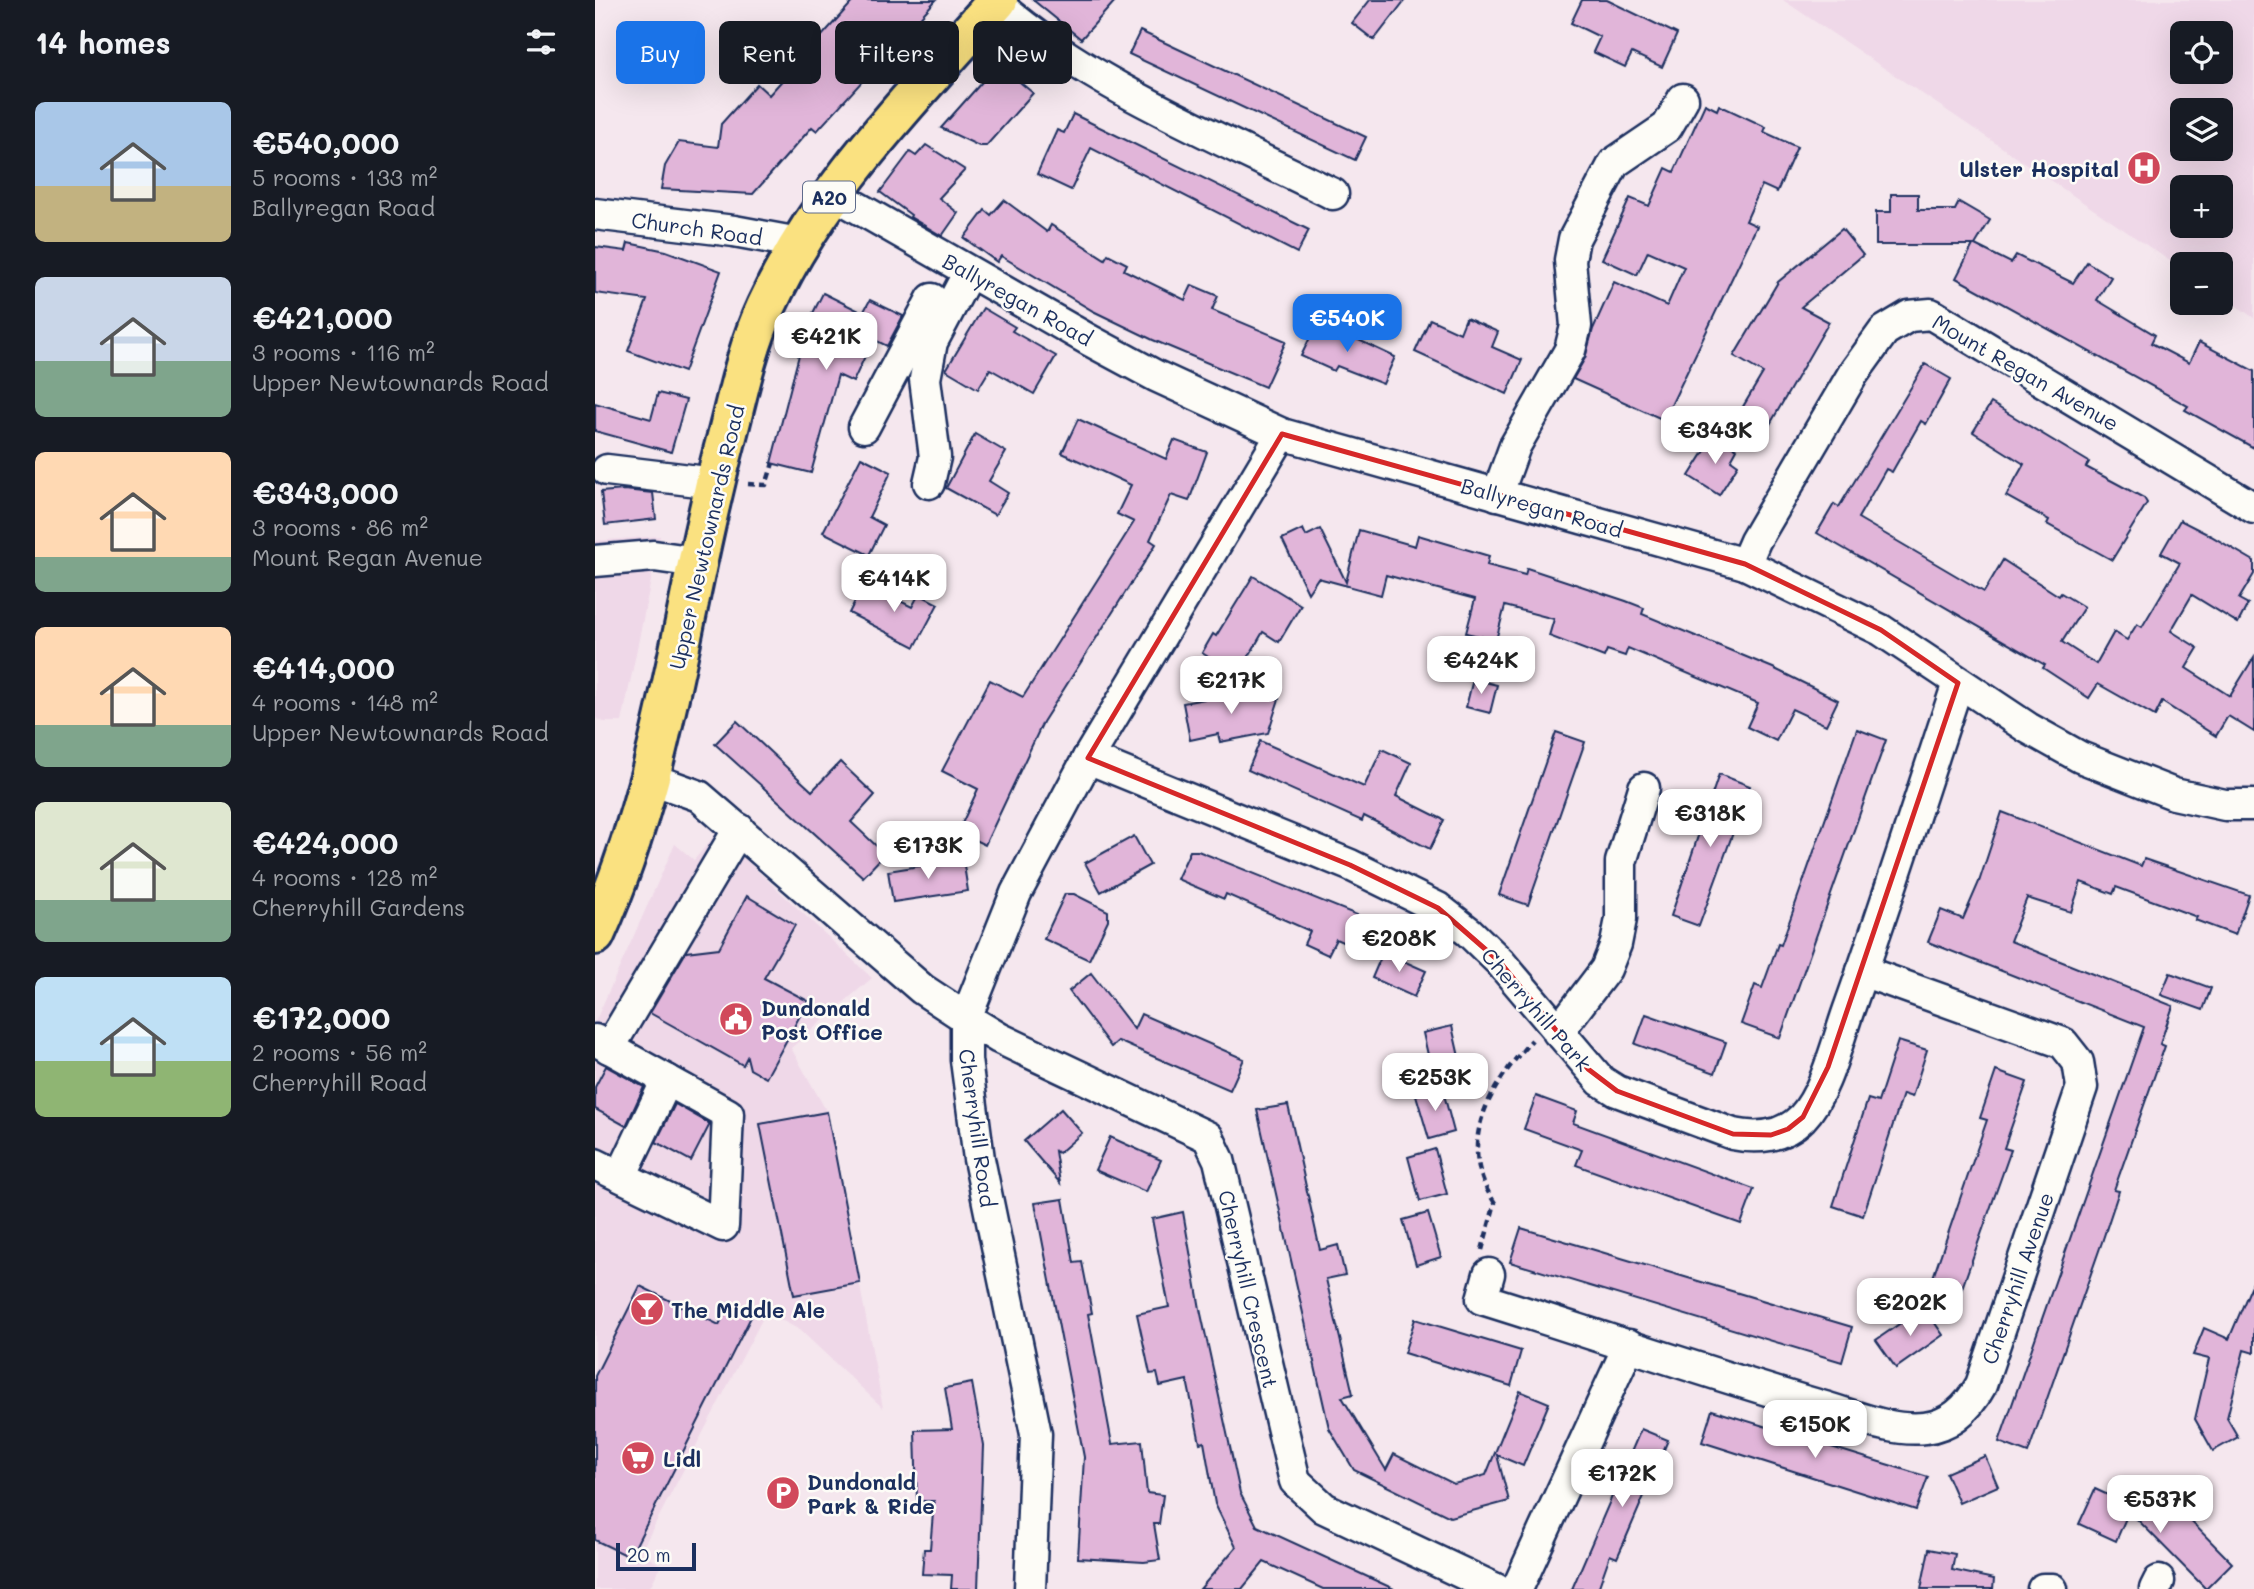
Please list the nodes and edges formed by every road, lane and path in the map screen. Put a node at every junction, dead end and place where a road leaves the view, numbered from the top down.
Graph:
1 (997, 1) edge
2 (1683, 99) dead end
3 (832, 193) junction
4 (1333, 194) dead end
5 (595, 214) edge
6 (799, 243) junction
7 (960, 267) junction
8 (863, 427) dead end
9 (1282, 434) junction
10 (773, 463) dead end
11 (607, 470) dead end
12 (929, 483) dead end
13 (730, 484) junction
14 (1497, 495) junction
15 (2254, 508) edge
16 (599, 561) edge
17 (697, 562) junction
18 (1745, 564) junction
19 (1958, 683) junction
20 (1088, 758) junction
21 (652, 779) junction
22 (1644, 788) dead end
23 (2254, 805) edge
24 (739, 829) junction
25 (599, 916) edge
26 (1862, 971) junction
27 (966, 1018) junction
28 (1554, 1027) junction
29 (602, 1044) edge
30 (667, 1080) junction
31 (608, 1170) edge
32 (1485, 1263) joint
33 (1629, 1345) junction
34 (1030, 1589) edge
35 (1496, 1589) edge
36 (1517, 1589) edge
37 (2043, 1589) edge
38 (2052, 1589) edge

1 - 3 highway, Upper Newtownards Road / A20
1 - 4 street
2 - 14 street
3 - 6 highway, Upper Newtownards Road / A20
3 - 7 street, Ballyregan Road
5 - 6 street, Church Road
6 - 13 highway, Upper Newtownards Road / A20
7 - 8 street
7 - 9 street, Ballyregan Road
7 - 12 street
9 - 14 street, Ballyregan Road
9 - 20 street
10 - 13 path
11 - 13 street
13 - 17 highway, Upper Newtownards Road / A20
14 - 18 street, Ballyregan Road
15 - 18 street, Mount Regan Avenue
16 - 17 street
17 - 21 highway, Upper Newtownards Road / A20
18 - 19 street, Ballyregan Road
19 - 23 street, Ballyregan Road
19 - 26 street, Cherryhill Park
20 - 27 street
20 - 28 street, Cherryhill Park
21 - 24 street, Cherryhill Road
21 - 25 highway, Upper Newtownards Road / A20
22 - 28 street
24 - 27 street, Cherryhill Road
24 - 29 street
26 - 28 street, Cherryhill Park
26 - 33 street, Cherryhill Avenue
27 - 34 street, Cherryhill Road
27 - 35 street, Cherryhill Crescent
28 - 32 path
29 - 30 street
30 - 31 street
30 - 31 street
32 - 33 street, Cherryhill Avenue
33 - 36 street
37 - 38 street

